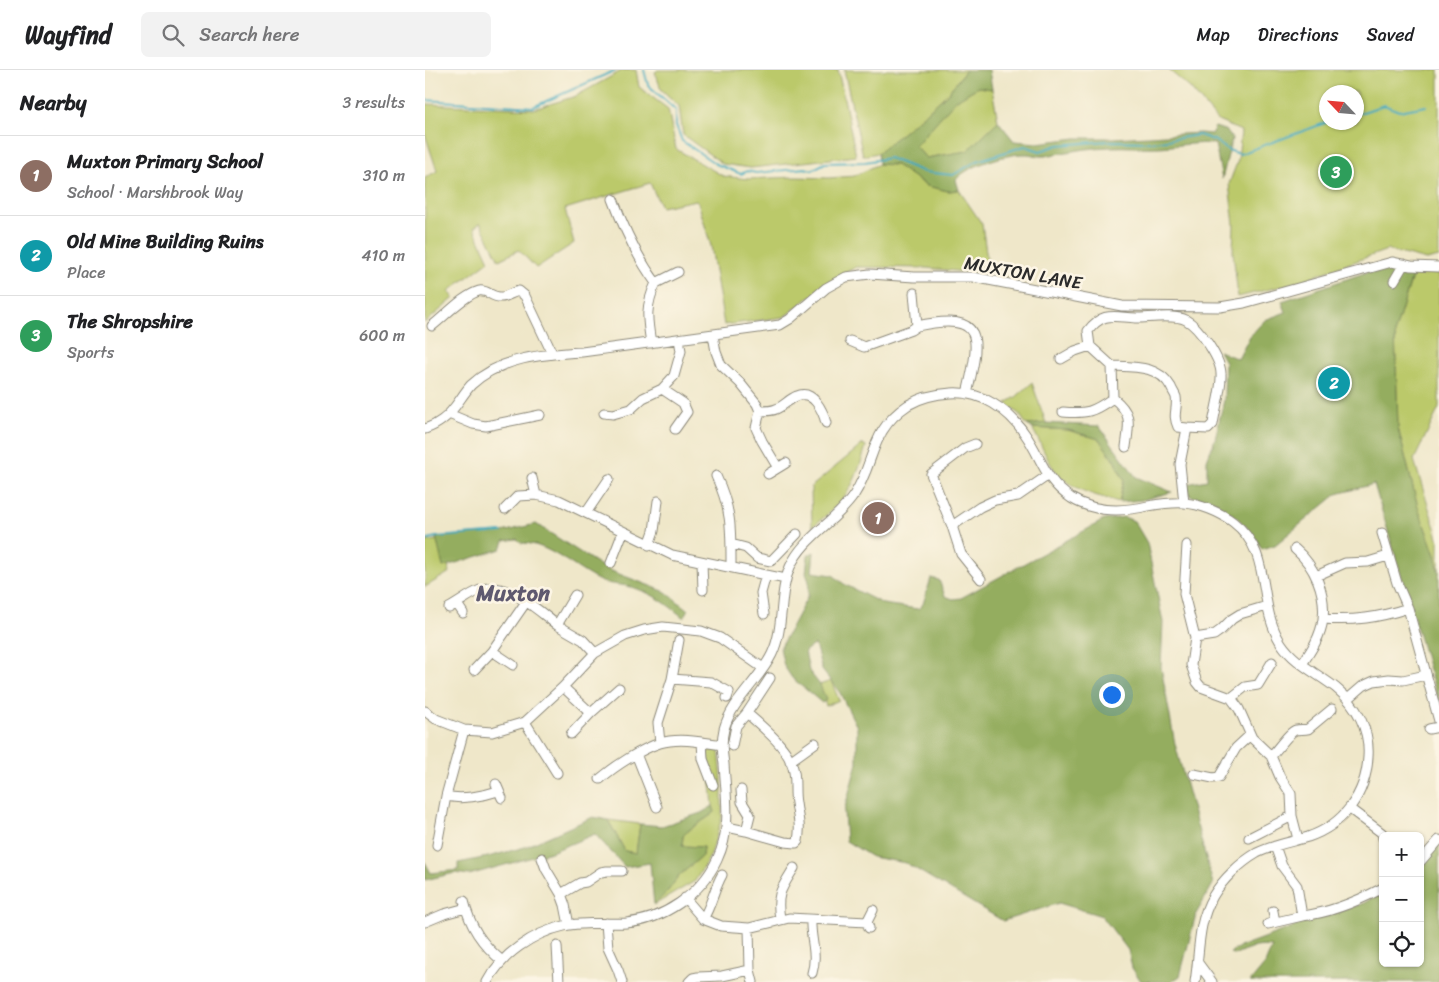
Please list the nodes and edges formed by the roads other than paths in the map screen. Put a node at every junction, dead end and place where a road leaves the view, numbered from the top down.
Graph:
1 (613, 199) dead end
2 (628, 209) dead end
3 (619, 213) junction
4 (1404, 264) junction
5 (1439, 267) edge
6 (678, 272) dead end
7 (1394, 281) dead end
8 (656, 283) junction
9 (914, 293) dead end
10 (432, 326) dead end
11 (917, 326) junction
12 (713, 334) junction
13 (679, 339) junction
14 (850, 341) dead end
15 (651, 343) junction
16 (1089, 346) junction
17 (552, 353) junction
18 (1061, 359) dead end
19 (1112, 366) junction
20 (662, 389) junction
21 (967, 394) junction
22 (1113, 398) junction
23 (760, 412) junction
24 (1063, 412) dead end
25 (609, 413) dead end
26 (449, 414) junction
27 (540, 415) dead end
28 (826, 423) dead end
29 (1187, 428) junction
30 (425, 429) edge
31 (675, 429) dead end
32 (975, 444) dead end
33 (1126, 447) dead end
34 (786, 463) dead end
35 (778, 468) junction
36 (713, 474) dead end
37 (768, 474) dead end
38 (1047, 476) junction
39 (532, 478) dead end
40 (609, 479) dead end
41 (536, 495) junction
42 (1184, 503) junction
43 (661, 507) dead end
44 (505, 509) dead end
45 (586, 513) junction
46 (952, 526) junction
47 (623, 532) junction
48 (1382, 533) dead end
49 (791, 536) dead end
50 (731, 544) junction
51 (649, 545) junction
52 (1187, 545) dead end
53 (1295, 549) dead end
54 (1388, 556) junction
55 (702, 562) junction
56 (611, 563) dead end
57 (731, 568) junction
58 (766, 575) junction
59 (1316, 576) junction
60 (786, 579) junction
61 (981, 579) dead end
62 (699, 584) dead end
63 (575, 595) dead end
64 (526, 602) junction
65 (1267, 606) junction
66 (1408, 608) junction
67 (463, 613) dead end
68 (764, 614) dead end
69 (1323, 619) junction
70 (557, 625) junction
71 (1195, 638) junction
72 (679, 640) dead end
73 (492, 652) junction
74 (595, 653) junction
75 (1272, 662) dead end
76 (1301, 664) junction
77 (513, 665) dead end
78 (763, 668) junction
79 (474, 670) dead end
80 (1426, 675) junction
81 (770, 678) dead end
82 (672, 679) junction
83 (563, 687) junction
84 (619, 688) dead end
85 (730, 692) dead end
86 (1231, 698) junction
87 (1348, 699) junction
88 (1332, 709) dead end
89 (425, 710) edge
90 (591, 712) junction
91 (747, 713) junction
92 (1439, 721) edge
93 (525, 722) junction
94 (1439, 727) edge
95 (464, 730) junction
96 (1429, 730) dead end
97 (574, 733) dead end
98 (1250, 735) junction
99 (702, 742) junction
100 (660, 743) junction
101 (722, 745) junction
102 (732, 746) dead end
103 (813, 748) dead end
104 (636, 754) junction
105 (1271, 756) junction
106 (790, 761) junction
107 (557, 773) dead end
108 (1194, 774) dead end
109 (600, 779) dead end
110 (713, 784) dead end
111 (741, 790) dead end
112 (498, 791) dead end
113 (446, 796) junction
114 (657, 807) dead end
115 (1350, 809) junction
116 (1292, 816) junction
117 (727, 828) junction
118 (746, 831) junction
119 (1381, 832) edge
120 (428, 835) dead end
121 (1249, 838) dead end
122 (1297, 839) junction
123 (1439, 840) edge
124 (1275, 846) junction
125 (1424, 857) edge
126 (541, 863) dead end
127 (794, 868) dead end
128 (622, 871) dead end
129 (722, 875) dead end
130 (1379, 890) edge
131 (561, 894) junction
132 (685, 898) junction
133 (873, 910) dead end
134 (1273, 911) dead end
135 (1302, 916) junction
136 (703, 918) junction
137 (780, 919) junction
138 (811, 920) junction
139 (425, 922) edge
140 (606, 923) junction
141 (569, 925) junction
142 (749, 928) junction
143 (557, 946) dead end
144 (502, 960) junction
145 (1198, 963) junction
146 (750, 970) junction
147 (812, 973) dead end
148 (487, 982) edge
149 (559, 982) edge
150 (622, 982) edge
151 (689, 982) edge
152 (753, 982) edge
153 (1195, 982) edge
154 (1212, 982) edge

1 - 3 street
2 - 3 street
3 - 8 street
4 - 5 street, MUXTON LANE
4 - 7 street
4 - 12 street, MUXTON LANE
6 - 8 street
8 - 15 street
9 - 11 street
10 - 17 street
11 - 14 street
11 - 21 street
12 - 13 street, MUXTON LANE
12 - 23 street
13 - 15 street, MUXTON LANE
13 - 20 street
15 - 17 street, MUXTON LANE
16 - 18 street
16 - 19 street
16 - 29 street
17 - 26 street, MUXTON LANE
19 - 22 street
19 - 29 street
20 - 25 street
20 - 31 street
21 - 38 street
21 - 60 street
22 - 24 street
22 - 33 street
23 - 28 street
23 - 35 street
26 - 27 street
26 - 30 street, MUXTON LANE
29 - 42 street
32 - 46 street
34 - 35 street
35 - 37 street
36 - 50 street
38 - 42 street
38 - 46 street
39 - 41 street
40 - 45 street
41 - 44 street
41 - 45 street
42 - 65 street
43 - 51 street
45 - 47 street
46 - 61 street
47 - 51 street
47 - 56 street
48 - 54 street
49 - 50 street
50 - 57 street
51 - 55 street
52 - 71 street
53 - 59 street
54 - 59 street
54 - 66 street
55 - 57 street
55 - 62 street
57 - 58 street
58 - 60 street
58 - 68 street
59 - 69 street
60 - 78 street
63 - 70 street
64 - 67 street
64 - 70 street
64 - 73 street
65 - 71 street
65 - 76 street
66 - 69 street
66 - 80 street
69 - 76 street
70 - 74 street
71 - 86 street
72 - 82 street
73 - 77 street
73 - 79 street
74 - 78 street
74 - 83 street
75 - 86 street
76 - 87 street
78 - 101 street
80 - 87 street
80 - 92 street
81 - 91 street
82 - 85 street
82 - 100 street
83 - 90 street
83 - 93 street
84 - 90 street
86 - 98 street
87 - 115 street
88 - 105 street
89 - 95 street
90 - 97 street
91 - 102 street
91 - 106 street
93 - 95 street
93 - 107 street
94 - 96 street
95 - 113 street
98 - 105 street
98 - 108 street
99 - 100 street
99 - 101 street
99 - 110 street
100 - 104 street
101 - 117 street
103 - 106 street
104 - 109 street
104 - 114 street
105 - 116 street
106 - 118 street
111 - 118 street
112 - 113 street
113 - 120 street
115 - 119 street
115 - 122 street
116 - 121 street
116 - 122 street
117 - 118 street
117 - 132 street
122 - 124 street
123 - 125 street
124 - 135 street
124 - 145 street
126 - 131 street
127 - 137 street
128 - 131 street
129 - 136 street
130 - 135 street
131 - 141 street
132 - 136 street
132 - 140 street
133 - 138 street
134 - 135 street
136 - 142 street
137 - 138 street
137 - 142 street
138 - 147 street
139 - 144 street
140 - 141 street
140 - 150 street
141 - 144 street
142 - 146 street
143 - 149 street
144 - 148 street
145 - 153 street
145 - 154 street
146 - 151 street
146 - 152 street

